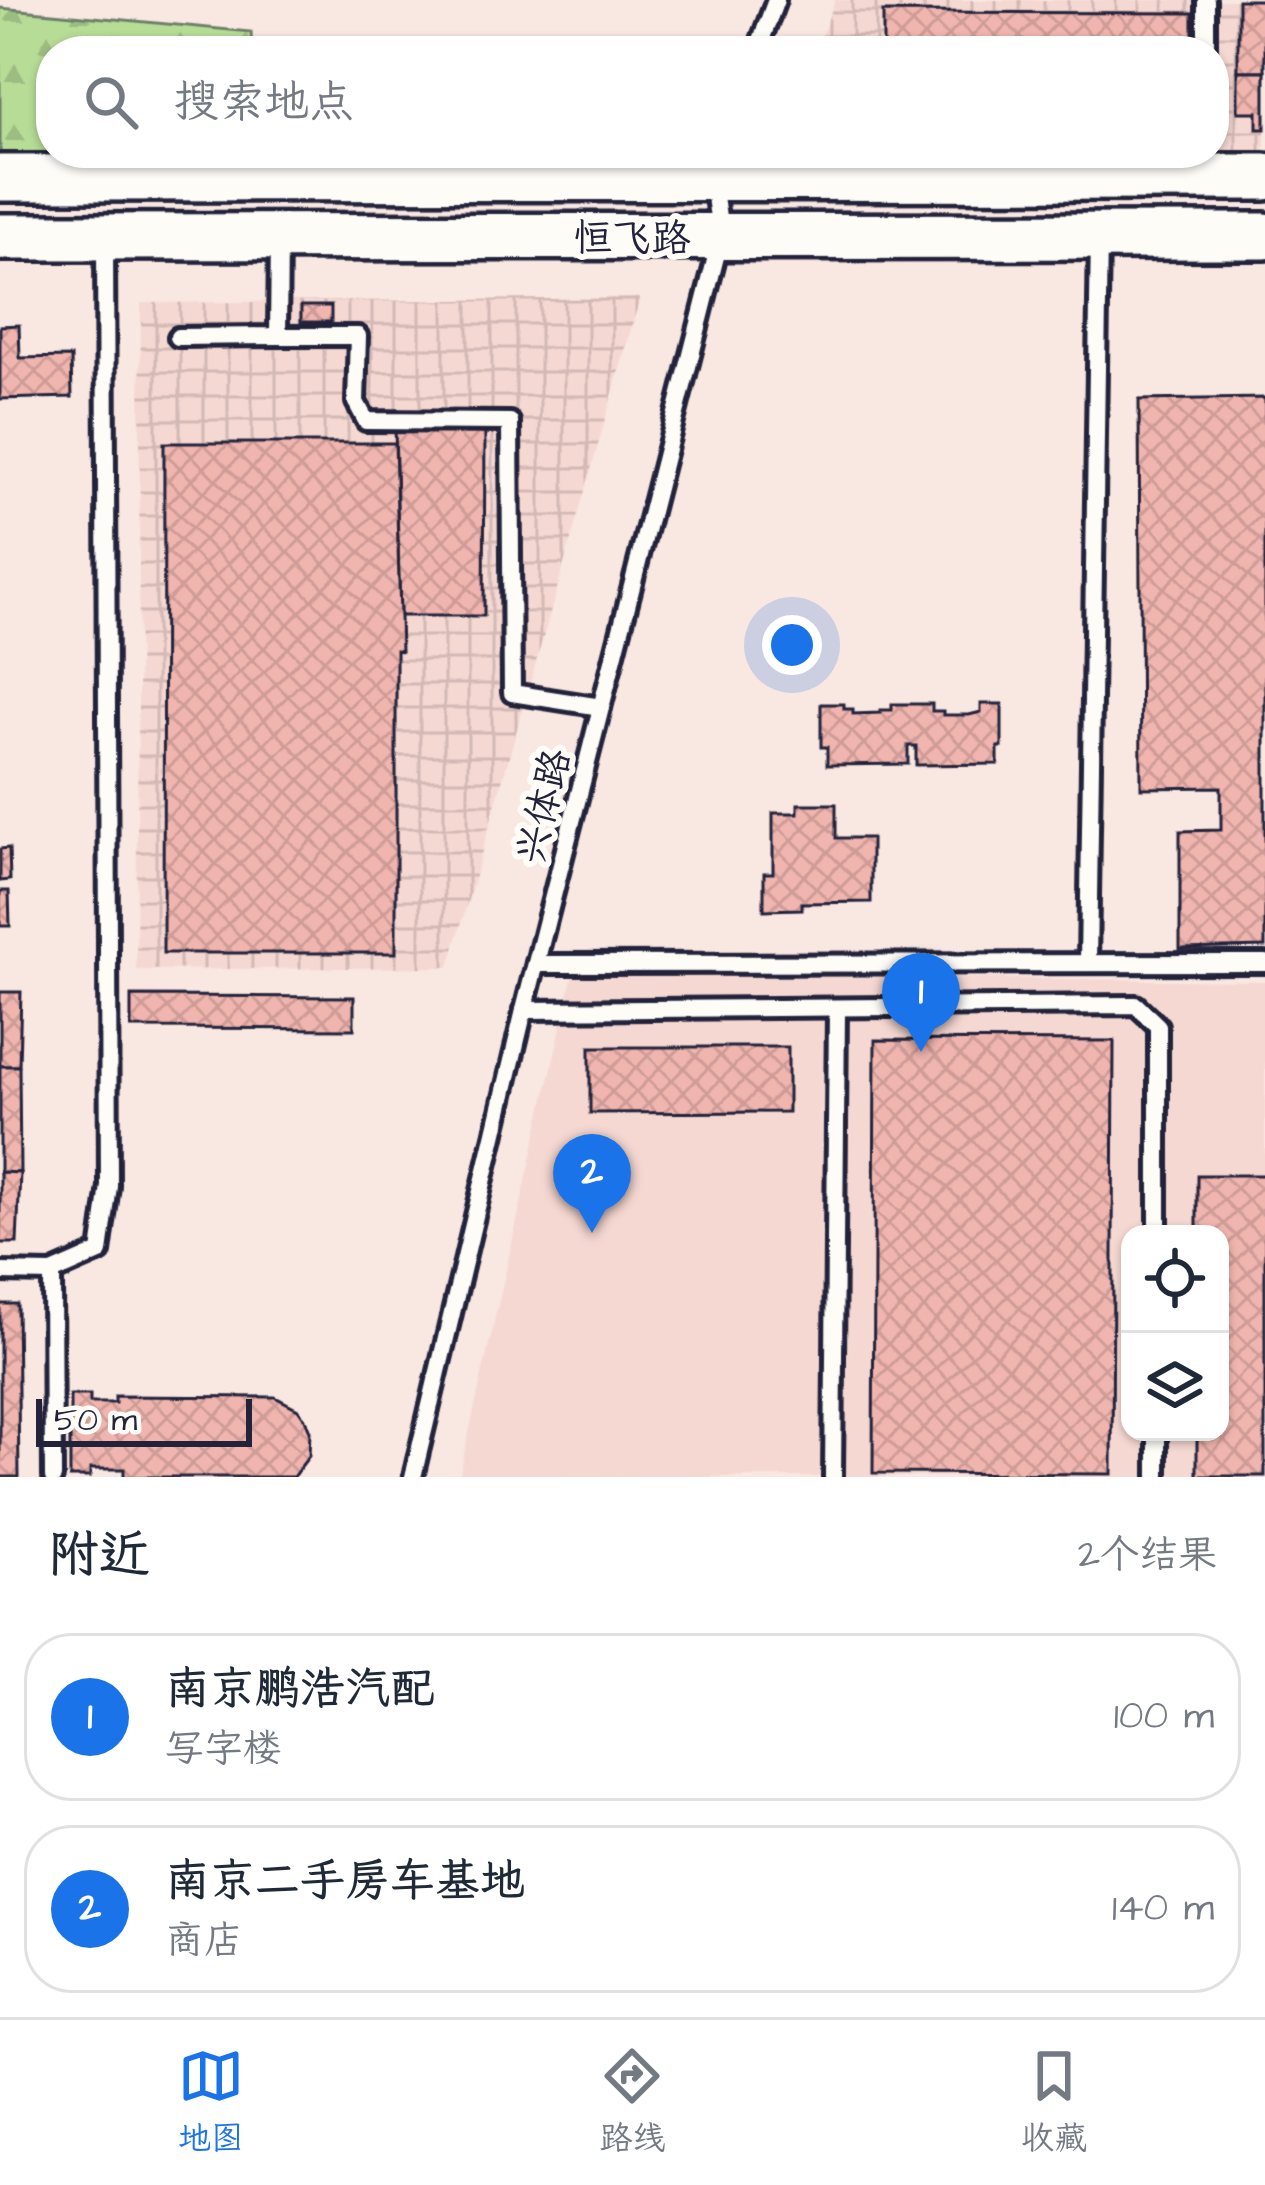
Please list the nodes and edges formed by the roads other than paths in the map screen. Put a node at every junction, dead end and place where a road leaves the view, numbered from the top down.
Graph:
1 (776, 0) edge
2 (1206, 0) edge
3 (763, 36) edge
4 (1206, 36) edge
5 (552, 168) edge
6 (717, 168) edge
7 (1221, 168) edge
8 (1265, 177) edge
9 (0, 178) edge
10 (1100, 236) junction
11 (1265, 236) edge
12 (0, 237) edge
13 (105, 237) junction
14 (721, 237) junction
15 (279, 238) junction
16 (278, 336) junction
17 (178, 338) dead end
18 (602, 707) junction
19 (1088, 963) junction
20 (1265, 963) edge
21 (536, 964) junction
22 (837, 1008) junction
23 (524, 1010) junction
24 (1157, 1225) edge
25 (0, 1273) edge
26 (52, 1273) junction
27 (1157, 1441) edge
28 (53, 1477) edge
29 (413, 1477) edge
30 (833, 1477) edge
31 (1156, 1477) edge

1 - 3 lane
2 - 4 lane
5 - 9 main road, 恒飞路
6 - 14 lane, 兴体路
7 - 8 main road, 恒飞路
10 - 11 main road, 恒飞路
10 - 14 main road, 恒飞路
10 - 19 lane
12 - 13 main road, 恒飞路
13 - 15 main road, 恒飞路
13 - 26 lane
14 - 15 main road, 恒飞路
14 - 18 lane, 兴体路
15 - 16 lane
16 - 17 lane
16 - 18 lane
18 - 21 lane, 兴体路
19 - 20 lane
19 - 21 lane
21 - 23 lane, 兴体路
22 - 23 lane
22 - 24 lane
22 - 30 lane
23 - 29 lane, 兴体路
25 - 26 lane
26 - 28 lane
27 - 31 lane

